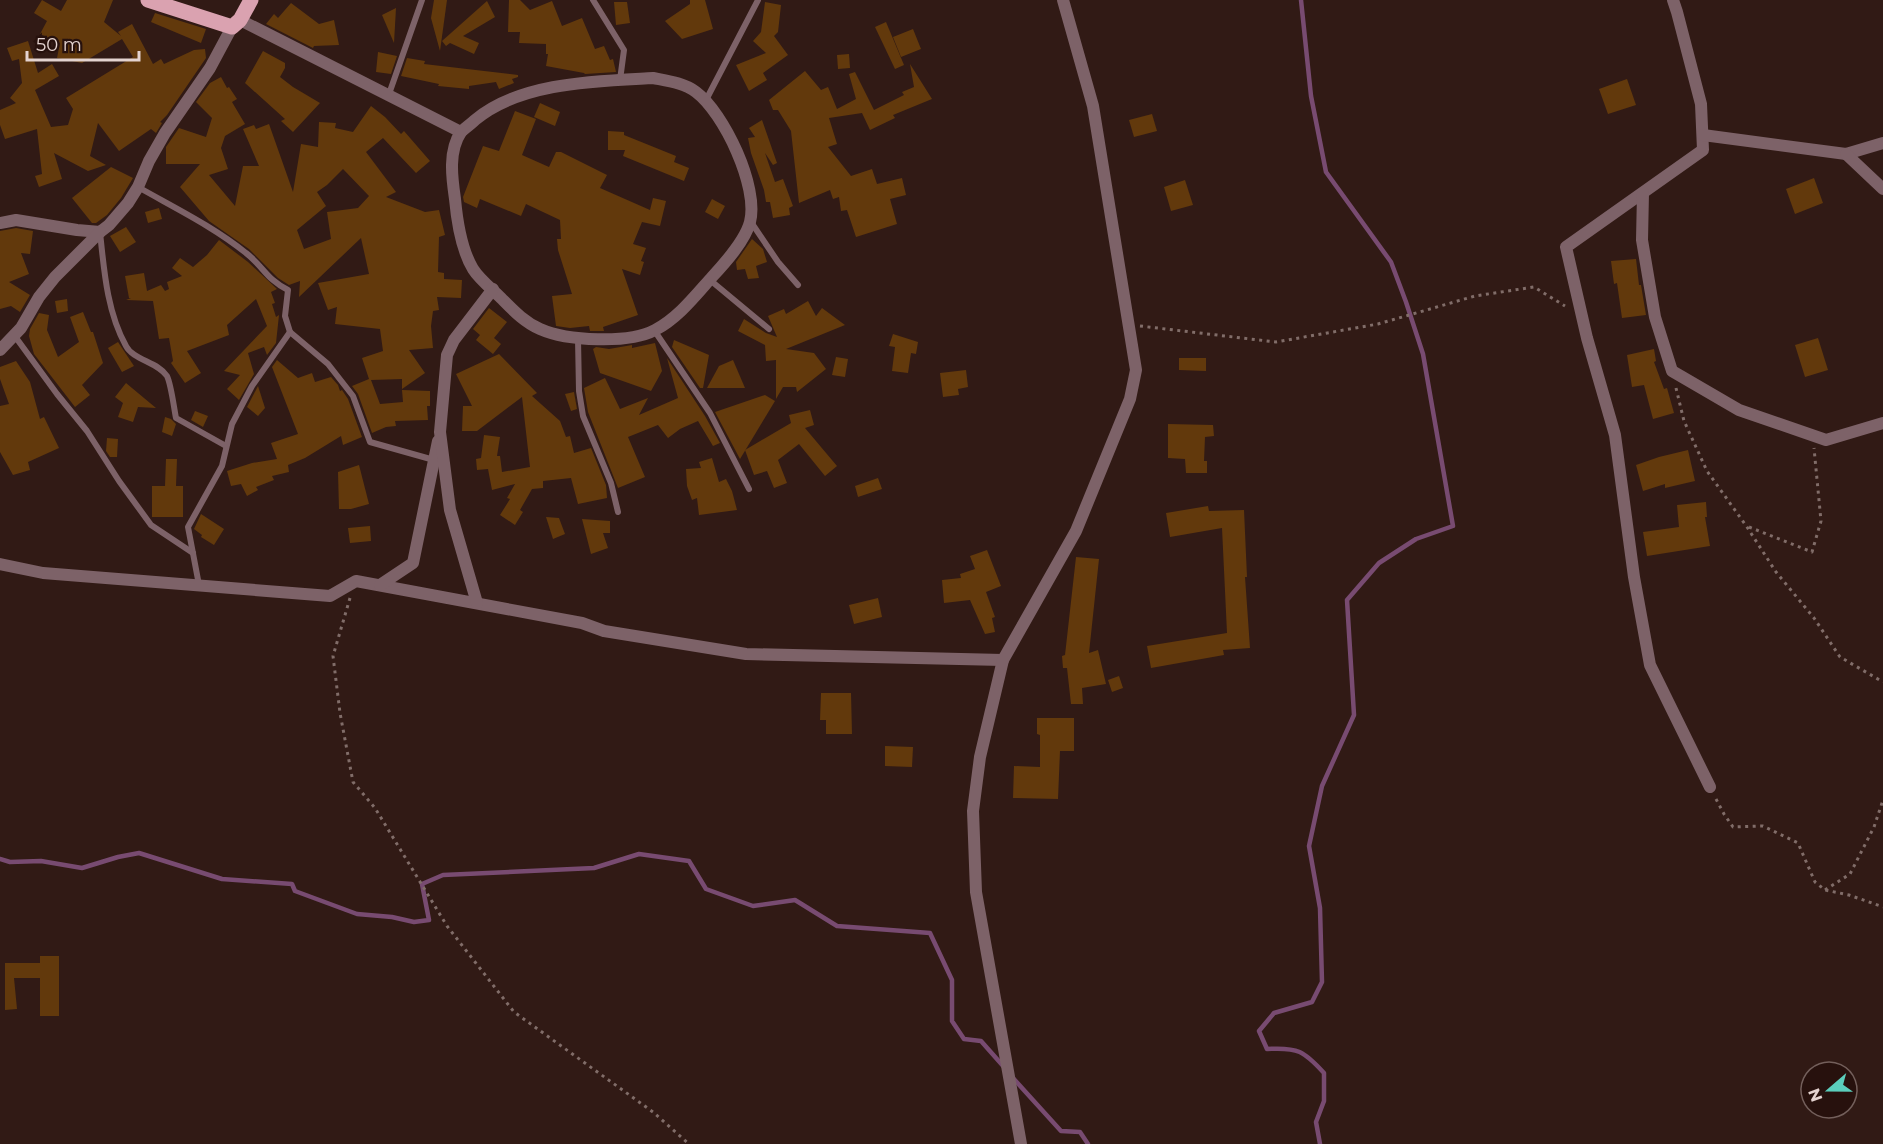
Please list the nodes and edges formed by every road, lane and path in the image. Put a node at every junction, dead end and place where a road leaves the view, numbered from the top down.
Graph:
1 (148, 0) edge
2 (251, 0) edge
3 (422, 0) edge
4 (593, 0) edge
5 (758, 0) edge
6 (1063, 0) edge
7 (1672, 0) edge
8 (236, 24) junction
9 (620, 80) junction
10 (389, 94) junction
11 (705, 101) junction
12 (461, 132) junction
13 (1703, 135) junction
14 (1883, 143) edge
15 (1846, 154) junction
16 (138, 188) junction
17 (1883, 189) edge
18 (1643, 192) junction
19 (750, 222) junction
20 (0, 223) edge
21 (100, 232) junction
22 (709, 280) junction
23 (798, 285) dead end
24 (493, 289) junction
25 (1582, 316) junction
26 (1130, 325) junction
27 (654, 330) junction
28 (769, 330) dead end
29 (290, 332) junction
30 (14, 335) junction
31 (578, 339) junction
32 (0, 350) edge
33 (1672, 370) junction
34 (1883, 423) edge
35 (440, 432) junction
36 (1812, 435) junction
37 (226, 446) junction
38 (434, 460) junction
39 (749, 489) dead end
40 (618, 512) dead end
41 (1747, 526) junction
42 (193, 553) junction
43 (0, 564) edge
44 (356, 581) junction
45 (199, 585) junction
46 (380, 585) junction
47 (477, 603) junction
48 (1003, 660) junction
49 (1883, 682) edge
50 (1710, 786) joint
51 (1883, 800) edge
52 (1825, 890) junction
53 (1883, 907) edge
54 (689, 1144) edge
55 (1021, 1144) edge

1 - 8 main road
2 - 8 main road
3 - 10 lane
4 - 9 lane
5 - 11 lane
6 - 26 street
7 - 13 street
8 - 10 street
8 - 16 street
9 - 11 street
9 - 12 street
10 - 12 street
11 - 19 street
12 - 24 street
13 - 15 street
13 - 18 street
14 - 15 street
15 - 17 street
16 - 21 street
16 - 29 lane
18 - 25 street
18 - 33 street
19 - 22 street
19 - 23 lane
20 - 21 street
21 - 30 street
21 - 37 lane
22 - 27 street
22 - 28 lane
24 - 31 street
24 - 35 street
25 - 26 path
25 - 50 street
26 - 48 street
27 - 31 street
27 - 39 lane
29 - 37 lane
29 - 38 lane
30 - 32 street
30 - 42 lane
31 - 40 lane
33 - 36 street
33 - 41 path
34 - 36 street
35 - 38 street
35 - 47 street
36 - 41 path
37 - 42 lane
38 - 46 street
41 - 49 path
42 - 45 lane
43 - 45 street
44 - 45 street
44 - 46 street
44 - 54 path
46 - 47 street
47 - 48 street
48 - 55 street
50 - 52 path
51 - 52 path
52 - 53 path

